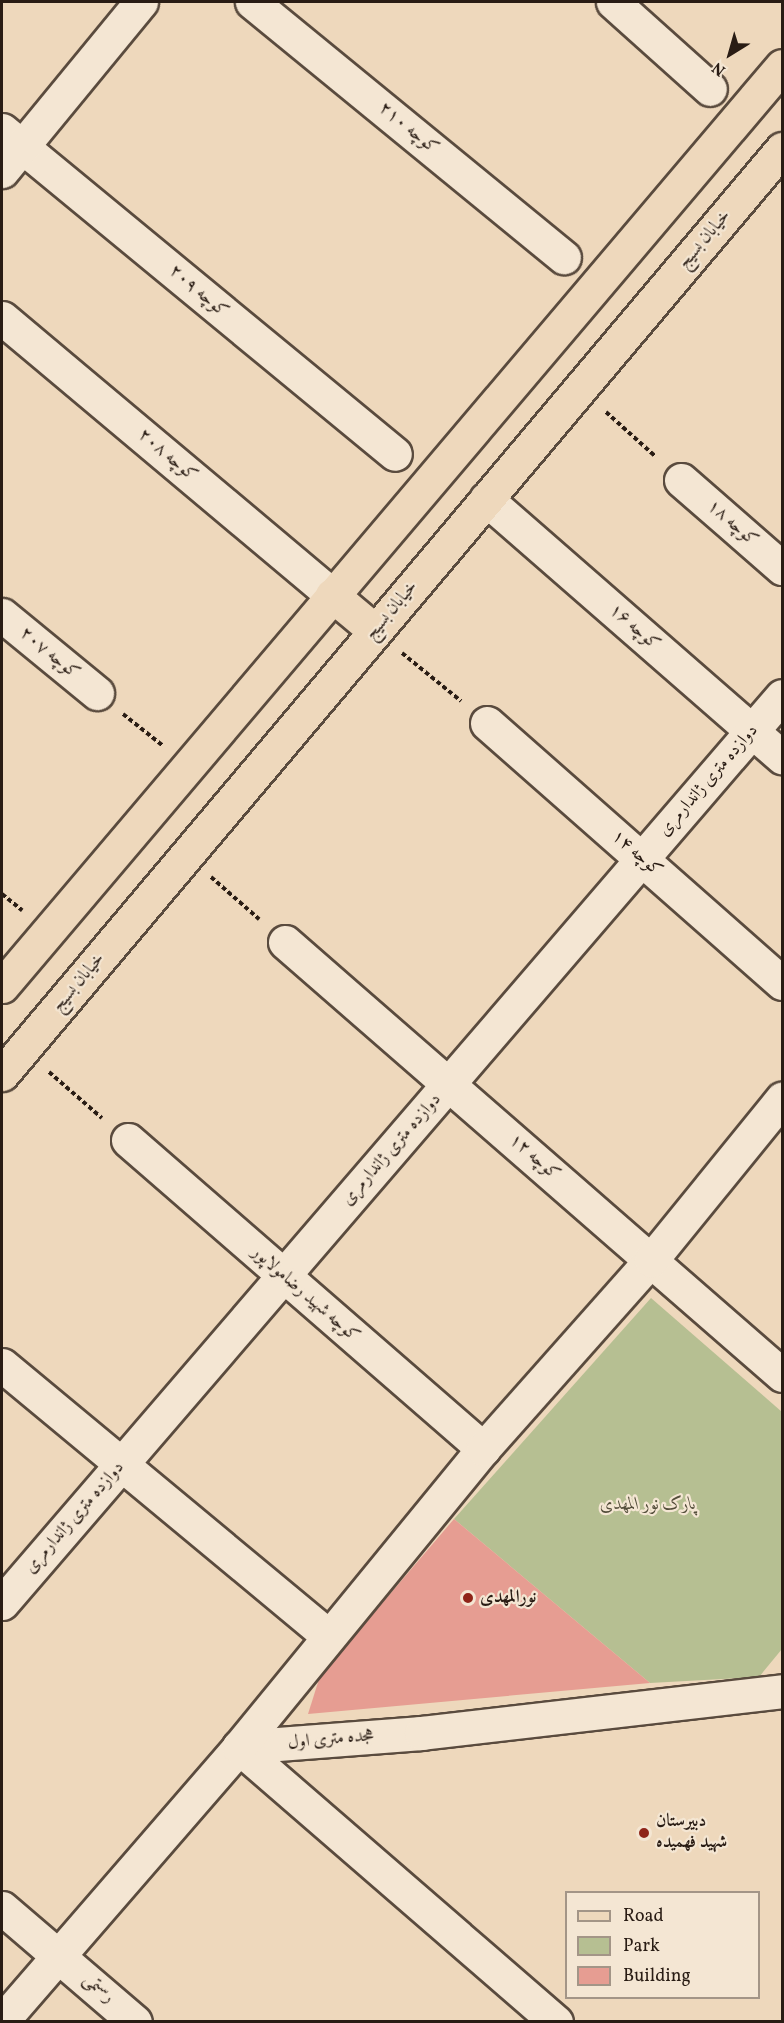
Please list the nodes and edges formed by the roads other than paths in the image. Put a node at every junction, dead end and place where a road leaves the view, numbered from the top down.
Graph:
1 (141, 2) edge
2 (252, 2) edge
3 (613, 2) edge
4 (783, 66) edge
5 (710, 89) dead end
6 (12, 138) edge
7 (783, 149) edge
8 (2, 171) edge
9 (564, 257) dead end
10 (2, 318) edge
11 (395, 454) dead end
12 (681, 480) road end
13 (486, 499) junction
14 (783, 568) edge
15 (332, 595) junction
16 (2, 615) edge
17 (375, 631) junction
18 (97, 693) road end
19 (783, 696) edge
20 (487, 723) road end
21 (753, 731) junction
22 (783, 757) edge
23 (642, 859) junction
24 (285, 942) road end
25 (783, 983) edge
26 (2, 986) edge
27 (2, 1074) edge
28 (449, 1084) junction
29 (783, 1099) edge
30 (128, 1140) road end
31 (651, 1260) junction
32 (283, 1276) junction
33 (2, 1365) edge
34 (783, 1375) edge
35 (483, 1449) junction
36 (121, 1464) junction
37 (2, 1603) edge
38 (327, 1635) junction
39 (783, 1666) edge
40 (772, 1691) edge
41 (240, 1747) junction
42 (2, 1908) edge
43 (60, 1956) junction
44 (2, 2021) edge
45 (135, 2022) edge
46 (556, 2022) edge

1 - 6 street
2 - 9 street, ۲۱۰ کوچه
3 - 5 street
4 - 15 main road
6 - 8 street
6 - 11 street, ۲۰۹ کوچه
7 - 13 main road, خیابان بسیج
10 - 15 street, ۲۰۸ کوچه
12 - 14 street, ۱۸ کوچه
13 - 17 main road, خیابان بسیج
13 - 21 street, ۱۶ کوچه
15 - 17 main road
15 - 26 main road
16 - 18 street, ۲۰۷ کوچه
17 - 27 main road, خیابان بسیج
19 - 21 street, دوازده متری ژاندارمری
20 - 23 street, ‍‍ ۱۴ کوچه
21 - 22 street, ۱۶ کوچه
21 - 23 street, دوازده متری ژاندارمری
23 - 25 street, ‍‍ ۱۴ کوچه
23 - 28 street, دوازده متری ژاندارمری
24 - 28 street, ۱۲ کوچه
28 - 31 street, ۱۲ کوچه
28 - 32 street, دوازده متری ژاندارمری
29 - 31 street
30 - 32 street, کوچه شهید رضامولاپور
31 - 34 street, ۱۲ کوچه
31 - 35 street
32 - 35 street, کوچه شهید رضامولاپور
32 - 36 street, دوازده متری ژاندارمری
33 - 36 street
35 - 38 street
36 - 37 street, دوازده متری ژاندارمری
36 - 38 street
38 - 41 street
39 - 40 street
40 - 41 street, هجده متری اول
41 - 43 street
41 - 46 street
42 - 43 street, رستمی
43 - 44 street
43 - 45 street, رستمی

